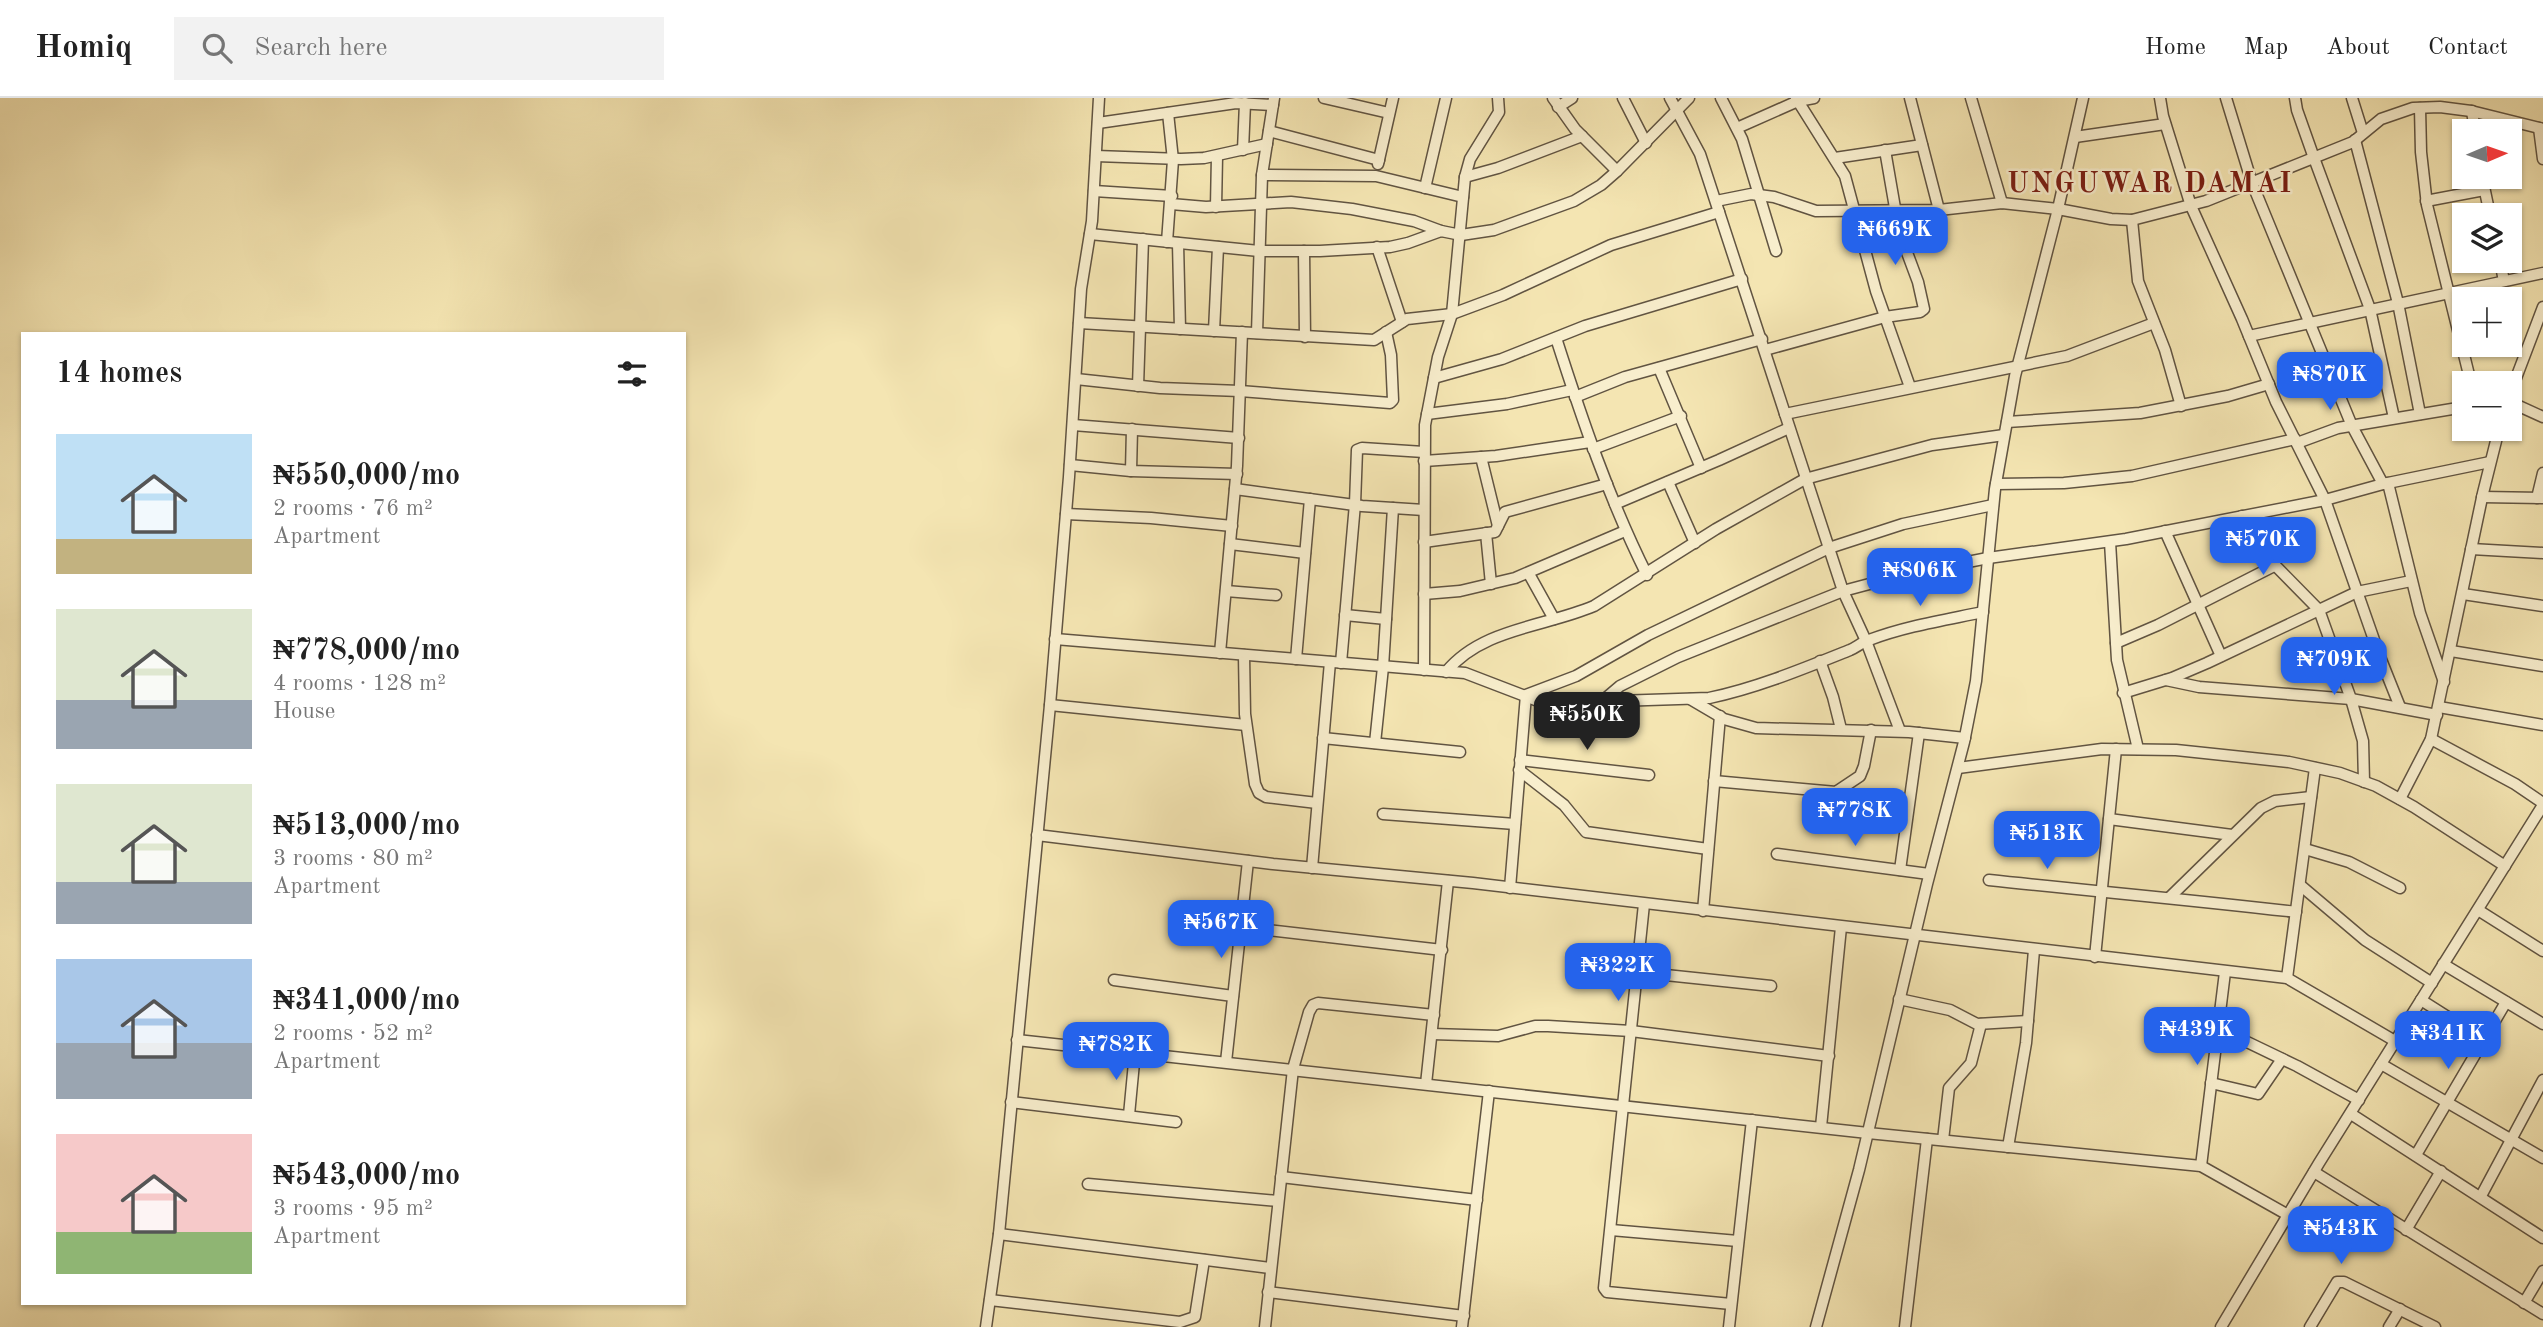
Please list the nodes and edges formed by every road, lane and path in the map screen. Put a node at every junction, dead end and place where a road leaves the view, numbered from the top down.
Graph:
1 (1099, 98) edge
2 (1324, 98) edge
3 (1393, 98) edge
4 (1446, 98) edge
5 (1498, 98) edge
6 (1573, 98) edge
7 (1623, 98) edge
8 (1670, 98) edge
9 (1689, 98) edge
10 (1721, 98) edge
11 (1814, 98) edge
12 (1910, 98) edge
13 (1971, 98) edge
14 (2083, 98) edge
15 (2160, 98) edge
16 (2226, 98) edge
17 (2295, 98) edge
18 (2352, 98) edge
19 (2401, 98) edge
20 (1797, 100) edge
21 (1273, 101) edge
22 (1245, 103) junction
23 (1555, 103) edge
24 (2420, 108) junction
25 (1678, 111) junction
26 (2403, 111) junction
27 (2472, 111) junction
28 (1168, 113) junction
29 (1390, 113) junction
30 (2473, 119) edge
31 (1098, 122) junction
32 (2165, 124) junction
33 (1737, 128) junction
34 (2541, 128) edge
35 (1269, 131) junction
36 (1582, 136) junction
37 (2359, 137) junction
38 (2075, 138) junction
39 (1646, 143) junction
40 (1267, 144) junction
41 (1922, 145) junction
42 (1243, 150) junction
43 (1885, 150) junction
44 (1096, 156) junction
45 (1217, 156) junction
46 (1835, 158) junction
47 (2314, 158) junction
48 (2543, 159) edge
49 (1173, 160) junction
50 (1379, 160) junction
51 (1617, 171) junction
52 (1262, 175) junction
53 (1376, 176) junction
54 (1465, 177) junction
55 (2252, 183) junction
56 (1425, 188) junction
57 (2484, 190) joint
58 (1094, 191) junction
59 (1760, 195) junction
60 (1463, 197) junction
61 (1171, 200) junction
62 (2426, 201) junction
63 (1261, 203) junction
64 (2487, 203) edge
65 (2003, 204) junction
66 (1717, 206) junction
67 (2191, 206) junction
68 (1216, 207) junction
69 (1939, 209) junction
70 (2058, 209) junction
71 (1853, 210) junction
72 (1895, 210) junction
73 (2132, 220) junction
74 (1441, 231) junction
75 (1090, 234) junction
76 (1461, 235) junction
77 (1143, 239) junction
78 (1173, 242) junction
79 (1218, 247) junction
80 (1377, 247) junction
81 (1259, 251) junction
82 (1304, 251) junction
83 (1776, 251) dead end
84 (2543, 272) edge
85 (2502, 273) edge
86 (1742, 279) junction
87 (2504, 281) junction
88 (2450, 292) junction
89 (2398, 303) junction
90 (2543, 307) edge
91 (2370, 309) junction
92 (1452, 314) junction
93 (1885, 317) junction
94 (1402, 322) junction
95 (1079, 323) junction
96 (2154, 323) junction
97 (2310, 323) junction
98 (1140, 327) junction
99 (1180, 328) junction
100 (1214, 331) junction
101 (1241, 332) junction
102 (1386, 332) junction
103 (1257, 333) junction
104 (2249, 336) junction
105 (1305, 337) junction
106 (1556, 338) junction
107 (1763, 344) junction
108 (2017, 365) junction
109 (1660, 368) junction
110 (2467, 371) edge
111 (2519, 371) edge
112 (1434, 378) junction
113 (1076, 379) junction
114 (2269, 384) junction
115 (1138, 386) junction
116 (1910, 387) junction
117 (1240, 391) junction
118 (1574, 393) junction
119 (2181, 406) junction
120 (2522, 407) edge
121 (2452, 409) edge
122 (1427, 414) junction
123 (1785, 414) junction
124 (2420, 414) junction
125 (1681, 416) junction
126 (2543, 417) edge
127 (2394, 418) junction
128 (2007, 422) junction
129 (1073, 425) junction
130 (2353, 426) junction
131 (1789, 428) junction
132 (1132, 429) junction
133 (2004, 435) junction
134 (1239, 438) junction
135 (2296, 441) junction
136 (2496, 441) edge
137 (1592, 445) junction
138 (1424, 457) junction
139 (1481, 457) junction
140 (2490, 462) junction
141 (1070, 465) junction
142 (1701, 468) junction
143 (1130, 471) junction
144 (2543, 473) edge
145 (1237, 474) junction
146 (1805, 479) junction
147 (1668, 482) junction
148 (1607, 484) junction
149 (1996, 484) junction
150 (2386, 484) junction
151 (1235, 489) junction
152 (2482, 497) junction
153 (2540, 498) edge
154 (1310, 499) junction
155 (2325, 500) junction
156 (1355, 504) junction
157 (1615, 504) junction
158 (1993, 505) junction
159 (1393, 508) junction
160 (1424, 510) junction
161 (1066, 514) junction
162 (2242, 516) junction
163 (1232, 526) junction
164 (1498, 528) junction
165 (1625, 531) junction
166 (2165, 531) junction
167 (1486, 533) junction
168 (1424, 542) junction
169 (2110, 542) junction
170 (1695, 543) junction
171 (1230, 544) junction
172 (1829, 548) junction
173 (2471, 549) junction
174 (1305, 553) junction
175 (2543, 553) edge
176 (1989, 558) junction
177 (2274, 566) junction
178 (1529, 574) junction
179 (1647, 575) junction
180 (2411, 581) junction
181 (1491, 584) junction
182 (1226, 591) junction
183 (1843, 591) junction
184 (2357, 592) junction
185 (1423, 594) junction
186 (2463, 594) junction
187 (1276, 595) dead end
188 (2197, 605) junction
189 (2543, 606) edge
190 (2319, 610) junction
191 (1983, 612) junction
192 (1345, 615) junction
193 (1386, 619) junction
194 (1554, 619) junction
195 (1055, 639) junction
196 (1866, 641) junction
197 (2116, 643) junction
198 (2451, 651) junction
199 (1220, 653) junction
200 (1244, 655) junction
201 (2221, 656) junction
202 (1296, 659) junction
203 (1820, 661) junction
204 (1335, 663) junction
205 (2543, 666) edge
206 (1383, 667) junction
207 (1424, 670) junction
208 (1446, 672) junction
209 (2166, 680) junction
210 (2444, 682) junction
211 (2123, 693) junction
212 (1526, 695) junction
213 (1690, 699) junction
214 (2351, 699) junction
215 (1600, 703) junction
216 (1050, 705) junction
217 (2400, 707) junction
218 (2438, 711) junction
219 (1720, 716) junction
220 (1246, 725) junction
221 (2543, 725) edge
222 (1841, 729) junction
223 (1871, 730) junction
224 (1900, 731) junction
225 (1919, 733) junction
226 (1323, 738) junction
227 (1965, 738) junction
228 (2431, 739) junction
229 (1375, 743) junction
230 (2116, 749) junction
231 (2138, 749) junction
232 (1461, 752) dead end
233 (1520, 765) junction
234 (1958, 768) junction
235 (2315, 768) junction
236 (1649, 775) dead end
237 (1714, 781) junction
238 (2364, 782) junction
239 (2311, 797) junction
240 (2400, 799) junction
241 (1317, 803) junction
242 (2543, 804) edge
243 (1383, 814) dead end
244 (2109, 819) junction
245 (1515, 824) junction
246 (1037, 835) junction
247 (2232, 835) junction
248 (1708, 849) junction
249 (2305, 849) junction
250 (1777, 854) dead end
251 (1248, 861) junction
252 (2505, 866) junction
253 (1312, 868) junction
254 (1900, 870) junction
255 (1929, 874) junction
256 (1989, 880) dead end
257 (1448, 881) junction
258 (2300, 885) junction
259 (1510, 888) junction
260 (2400, 888) dead end
261 (2102, 892) junction
262 (2169, 897) junction
263 (1644, 904) junction
264 (2478, 910) junction
265 (1703, 911) junction
266 (2296, 912) junction
267 (1241, 927) junction
268 (1841, 927) junction
269 (1914, 935) junction
270 (1442, 950) junction
271 (2034, 950) junction
272 (2543, 951) edge
273 (2095, 957) junction
274 (2443, 964) junction
275 (1637, 972) junction
276 (2225, 972) junction
277 (2287, 978) junction
278 (1114, 980) dead end
279 (2432, 983) junction
280 (1771, 986) dead end
281 (1233, 996) junction
282 (1899, 999) junction
283 (2421, 1000) junction
284 (2506, 1002) junction
285 (1434, 1015) junction
286 (2028, 1021) junction
287 (1981, 1024) junction
288 (2543, 1024) edge
289 (2218, 1028) junction
290 (1632, 1031) junction
291 (1432, 1034) junction
292 (1017, 1040) junction
293 (2484, 1040) junction
294 (2395, 1041) junction
295 (1135, 1052) junction
296 (1829, 1056) junction
297 (2282, 1059) junction
298 (1226, 1062) junction
299 (2381, 1064) junction
300 (1293, 1069) junction
301 (2543, 1080) edge
302 (2211, 1083) junction
303 (1426, 1084) junction
304 (1489, 1091) junction
305 (2359, 1100) junction
306 (1011, 1102) junction
307 (2448, 1102) junction
308 (1624, 1105) junction
309 (2351, 1114) junction
310 (1129, 1115) junction
311 (1752, 1120) junction
312 (1176, 1122) dead end
313 (1821, 1128) junction
314 (1868, 1133) junction
315 (1927, 1139) junction
316 (1943, 1140) junction
317 (2510, 1141) junction
318 (2008, 1147) junction
319 (2416, 1155) junction
320 (2543, 1158) edge
321 (2201, 1166) junction
322 (2441, 1171) junction
323 (2314, 1172) junction
324 (1281, 1177) junction
325 (1088, 1184) dead end
326 (2481, 1196) junction
327 (1278, 1200) junction
328 (1477, 1200) junction
329 (2288, 1215) junction
330 (1611, 1230) junction
331 (2406, 1230) junction
332 (999, 1234) junction
333 (2543, 1238) edge
334 (1738, 1241) junction
335 (1204, 1260) junction
336 (1270, 1268) junction
337 (2543, 1271) edge
338 (1268, 1292) junction
339 (990, 1300) junction
340 (2524, 1303) junction
341 (1731, 1304) junction
342 (2400, 1309) junction
343 (2543, 1314) edge
344 (1463, 1322) edge
345 (986, 1327) edge
346 (1265, 1327) edge
347 (1729, 1327) edge
348 (1816, 1327) edge
349 (1905, 1327) edge
350 (2221, 1327) edge
351 (2310, 1327) edge
352 (2389, 1327) edge
353 (2435, 1327) edge

1 - 31 street
2 - 29 street
3 - 29 street
4 - 56 street
5 - 54 street
6 - 23 street
7 - 39 street
8 - 25 street
9 - 25 street
10 - 33 street
11 - 20 street
12 - 41 street
13 - 65 street
14 - 38 street
15 - 32 street
16 - 55 street
17 - 47 street
18 - 37 street
19 - 26 street
20 - 33 street
20 - 46 street
21 - 22 street
21 - 35 street
22 - 28 street
22 - 42 street
23 - 36 street
24 - 26 street
24 - 27 street
24 - 62 street
25 - 39 street
25 - 66 street
26 - 37 street
27 - 30 street
27 - 34 street
28 - 31 street
28 - 49 street
29 - 50 street
31 - 44 street
32 - 38 street
32 - 67 street
33 - 59 street
34 - 48 street
35 - 40 street
35 - 50 street
36 - 51 street
36 - 54 street
37 - 47 street
37 - 89 street
38 - 70 street
39 - 51 street
40 - 42 street
40 - 52 street
41 - 43 street
41 - 69 street
42 - 45 street
43 - 46 street
43 - 72 street
44 - 49 street
44 - 58 street
45 - 49 street
45 - 68 street
46 - 71 street
47 - 55 street
47 - 91 street
49 - 61 street
50 - 53 street
51 - 76 street
52 - 53 street
52 - 63 street
53 - 56 street
54 - 60 street
55 - 67 street
55 - 97 street
56 - 60 street
57 - 62 street
57 - 64 street
58 - 61 street
58 - 75 street
59 - 66 street
59 - 71 street
59 - 83 street
60 - 76 street
61 - 68 street
61 - 78 street
62 - 88 street
63 - 68 street
63 - 74 street
63 - 81 street
65 - 69 street
65 - 70 street
66 - 86 street
66 - 92 street
67 - 73 street
67 - 104 street
69 - 72 street
70 - 73 street
70 - 108 street
71 - 72 street
71 - 93 street
72 - 93 street
73 - 96 street
74 - 76 street
74 - 80 street
75 - 77 street
75 - 95 street
76 - 92 street
77 - 78 street
77 - 98 street
78 - 79 street
78 - 99 street
79 - 81 street
79 - 100 street
80 - 82 street
80 - 94 street
81 - 82 street
81 - 103 street
82 - 105 street
84 - 87 street
85 - 87 street
86 - 106 street
86 - 107 street
87 - 88 street
88 - 89 street
88 - 110 street
89 - 91 street
89 - 124 street
90 - 111 street
91 - 97 street
91 - 127 street
92 - 94 street
92 - 112 street
93 - 107 street
93 - 116 street
94 - 102 street
95 - 98 street
95 - 113 street
96 - 108 street
96 - 119 street
97 - 104 street
97 - 130 street
98 - 99 street
98 - 115 street
99 - 100 street
100 - 101 street
101 - 103 street
101 - 117 street
102 - 105 street
102 - 117 street
103 - 105 street
104 - 114 street
106 - 112 street
106 - 118 street
107 - 109 street
107 - 123 street
108 - 116 street
108 - 128 street
109 - 118 street
109 - 125 street
112 - 122 street
113 - 115 street
113 - 129 street
114 - 119 street
114 - 135 street
115 - 117 street
116 - 123 street
117 - 134 street
118 - 122 street
118 - 137 street
119 - 128 street
120 - 126 street
121 - 124 street
122 - 138 street
123 - 131 street
124 - 127 street
125 - 137 street
125 - 142 street
127 - 130 street
128 - 133 street
129 - 132 street
129 - 141 street
130 - 135 street
130 - 150 street
131 - 142 street
131 - 146 street
132 - 134 street
132 - 143 street
133 - 146 street
133 - 149 street
134 - 145 street
135 - 149 street
135 - 155 street
136 - 140 street
137 - 139 street
137 - 148 street
138 - 139 street
138 - 156 street
138 - 160 street
139 - 164 street
140 - 150 street
140 - 152 street
141 - 143 street
141 - 161 street
142 - 147 street
143 - 145 street
144 - 153 street
145 - 151 street
146 - 170 street
146 - 172 street
147 - 157 street
147 - 170 street
148 - 157 street
148 - 164 street
149 - 158 street
150 - 155 street
150 - 180 street
151 - 154 street
151 - 163 street
152 - 153 street
152 - 173 street
154 - 156 street
154 - 174 street
155 - 162 street
155 - 184 street
156 - 159 street
156 - 192 street
157 - 165 street
158 - 172 street
158 - 176 street
159 - 160 street
159 - 193 street
160 - 168 street
161 - 163 street
161 - 195 street
162 - 166 street
162 - 177 street
163 - 171 street
164 - 167 street
165 - 178 street
165 - 179 street
166 - 169 street
166 - 188 street
167 - 168 street
167 - 181 street
168 - 185 street
169 - 176 street
169 - 197 street
170 - 179 street
171 - 174 street
171 - 182 street
172 - 183 street
172 - 212 street
173 - 175 street
173 - 186 street
174 - 202 street
176 - 183 street
176 - 191 street
177 - 188 street
177 - 190 street
178 - 181 street
178 - 194 street
179 - 194 street
180 - 184 street
180 - 210 street
181 - 185 street
182 - 187 street
182 - 199 street
183 - 196 street
183 - 215 street
184 - 190 street
184 - 217 street
185 - 207 street
186 - 189 street
186 - 198 street
188 - 197 street
188 - 201 street
190 - 201 street
190 - 214 street
191 - 196 street
191 - 227 street
192 - 193 street
192 - 204 street
193 - 206 street
194 - 208 street
195 - 199 street
195 - 216 street
196 - 203 street
196 - 224 street
197 - 211 street
198 - 205 street
198 - 210 street
199 - 200 street
200 - 202 street
200 - 220 street
201 - 209 street
202 - 204 street
203 - 213 street
203 - 222 street
204 - 206 street
204 - 226 street
206 - 207 street
206 - 229 street
207 - 208 street
208 - 212 street
209 - 211 street
209 - 214 street
210 - 218 street
211 - 231 street
212 - 215 street
212 - 233 street
213 - 215 street
213 - 219 street
214 - 217 street
214 - 238 street
216 - 220 street
216 - 246 street
217 - 218 street
218 - 221 street
218 - 228 street
219 - 222 street
219 - 237 street
220 - 241 street
222 - 223 street
223 - 224 street
223 - 237 street
224 - 225 street
225 - 227 street
225 - 254 street
226 - 229 street
226 - 241 street
227 - 234 street
228 - 240 street
228 - 242 street
229 - 232 street
230 - 231 street
230 - 234 street
230 - 244 street
231 - 235 street
233 - 236 street
233 - 245 street
233 - 248 street
234 - 255 street
235 - 238 street
235 - 239 street
237 - 248 street
238 - 240 street
239 - 247 street
239 - 249 street
240 - 252 street
241 - 253 street
242 - 252 street
243 - 245 street
244 - 247 street
244 - 261 street
245 - 259 street
246 - 251 street
246 - 292 street
247 - 262 street
248 - 265 street
249 - 258 street
249 - 260 street
250 - 254 street
251 - 253 street
251 - 267 street
252 - 264 street
253 - 257 street
254 - 255 street
255 - 269 street
256 - 261 street
257 - 259 street
257 - 270 street
258 - 266 street
258 - 279 street
259 - 263 street
261 - 262 street
261 - 273 street
262 - 266 street
263 - 265 street
263 - 275 street
264 - 272 street
264 - 274 street
265 - 268 street
266 - 277 street
267 - 270 street
267 - 281 street
268 - 269 street
268 - 296 street
269 - 271 street
269 - 282 street
270 - 285 street
271 - 273 street
271 - 286 street
273 - 276 street
274 - 279 street
274 - 284 street
275 - 280 street
275 - 290 street
276 - 277 street
276 - 289 street
277 - 294 street
278 - 281 street
279 - 283 street
281 - 298 street
282 - 287 street
282 - 314 street
283 - 293 street
283 - 294 street
284 - 288 street
284 - 293 street
285 - 291 street
285 - 300 street
286 - 287 street
286 - 318 street
287 - 316 street
289 - 297 street
289 - 302 street
290 - 291 street
290 - 296 street
290 - 308 street
291 - 303 street
292 - 295 street
292 - 306 street
293 - 307 street
294 - 299 street
295 - 298 street
295 - 310 street
296 - 313 street
297 - 302 street
297 - 305 street
298 - 300 street
299 - 305 street
299 - 307 street
300 - 303 street
300 - 324 street
301 - 317 street
302 - 321 street
303 - 304 street
304 - 308 street
304 - 328 street
305 - 309 street
306 - 310 street
306 - 332 street
307 - 317 street
307 - 319 street
308 - 311 street
308 - 330 street
309 - 319 street
309 - 323 street
310 - 312 street
311 - 313 street
311 - 334 street
313 - 314 street
314 - 315 street
314 - 348 street
315 - 316 street
315 - 349 street
316 - 318 street
317 - 320 street
317 - 326 street
318 - 321 street
319 - 322 street
321 - 329 street
322 - 326 street
322 - 331 street
323 - 329 street
323 - 331 street
324 - 327 street
324 - 328 street
325 - 327 street
326 - 333 street
327 - 336 street
328 - 344 street
329 - 350 street
330 - 334 street
330 - 341 street
331 - 340 street
332 - 335 street
332 - 339 street
334 - 341 street
335 - 336 street
335 - 339 street
336 - 338 street
337 - 340 street
338 - 344 street
338 - 346 street
339 - 345 street
340 - 343 street
341 - 347 street
342 - 351 street
342 - 352 street
342 - 353 street

